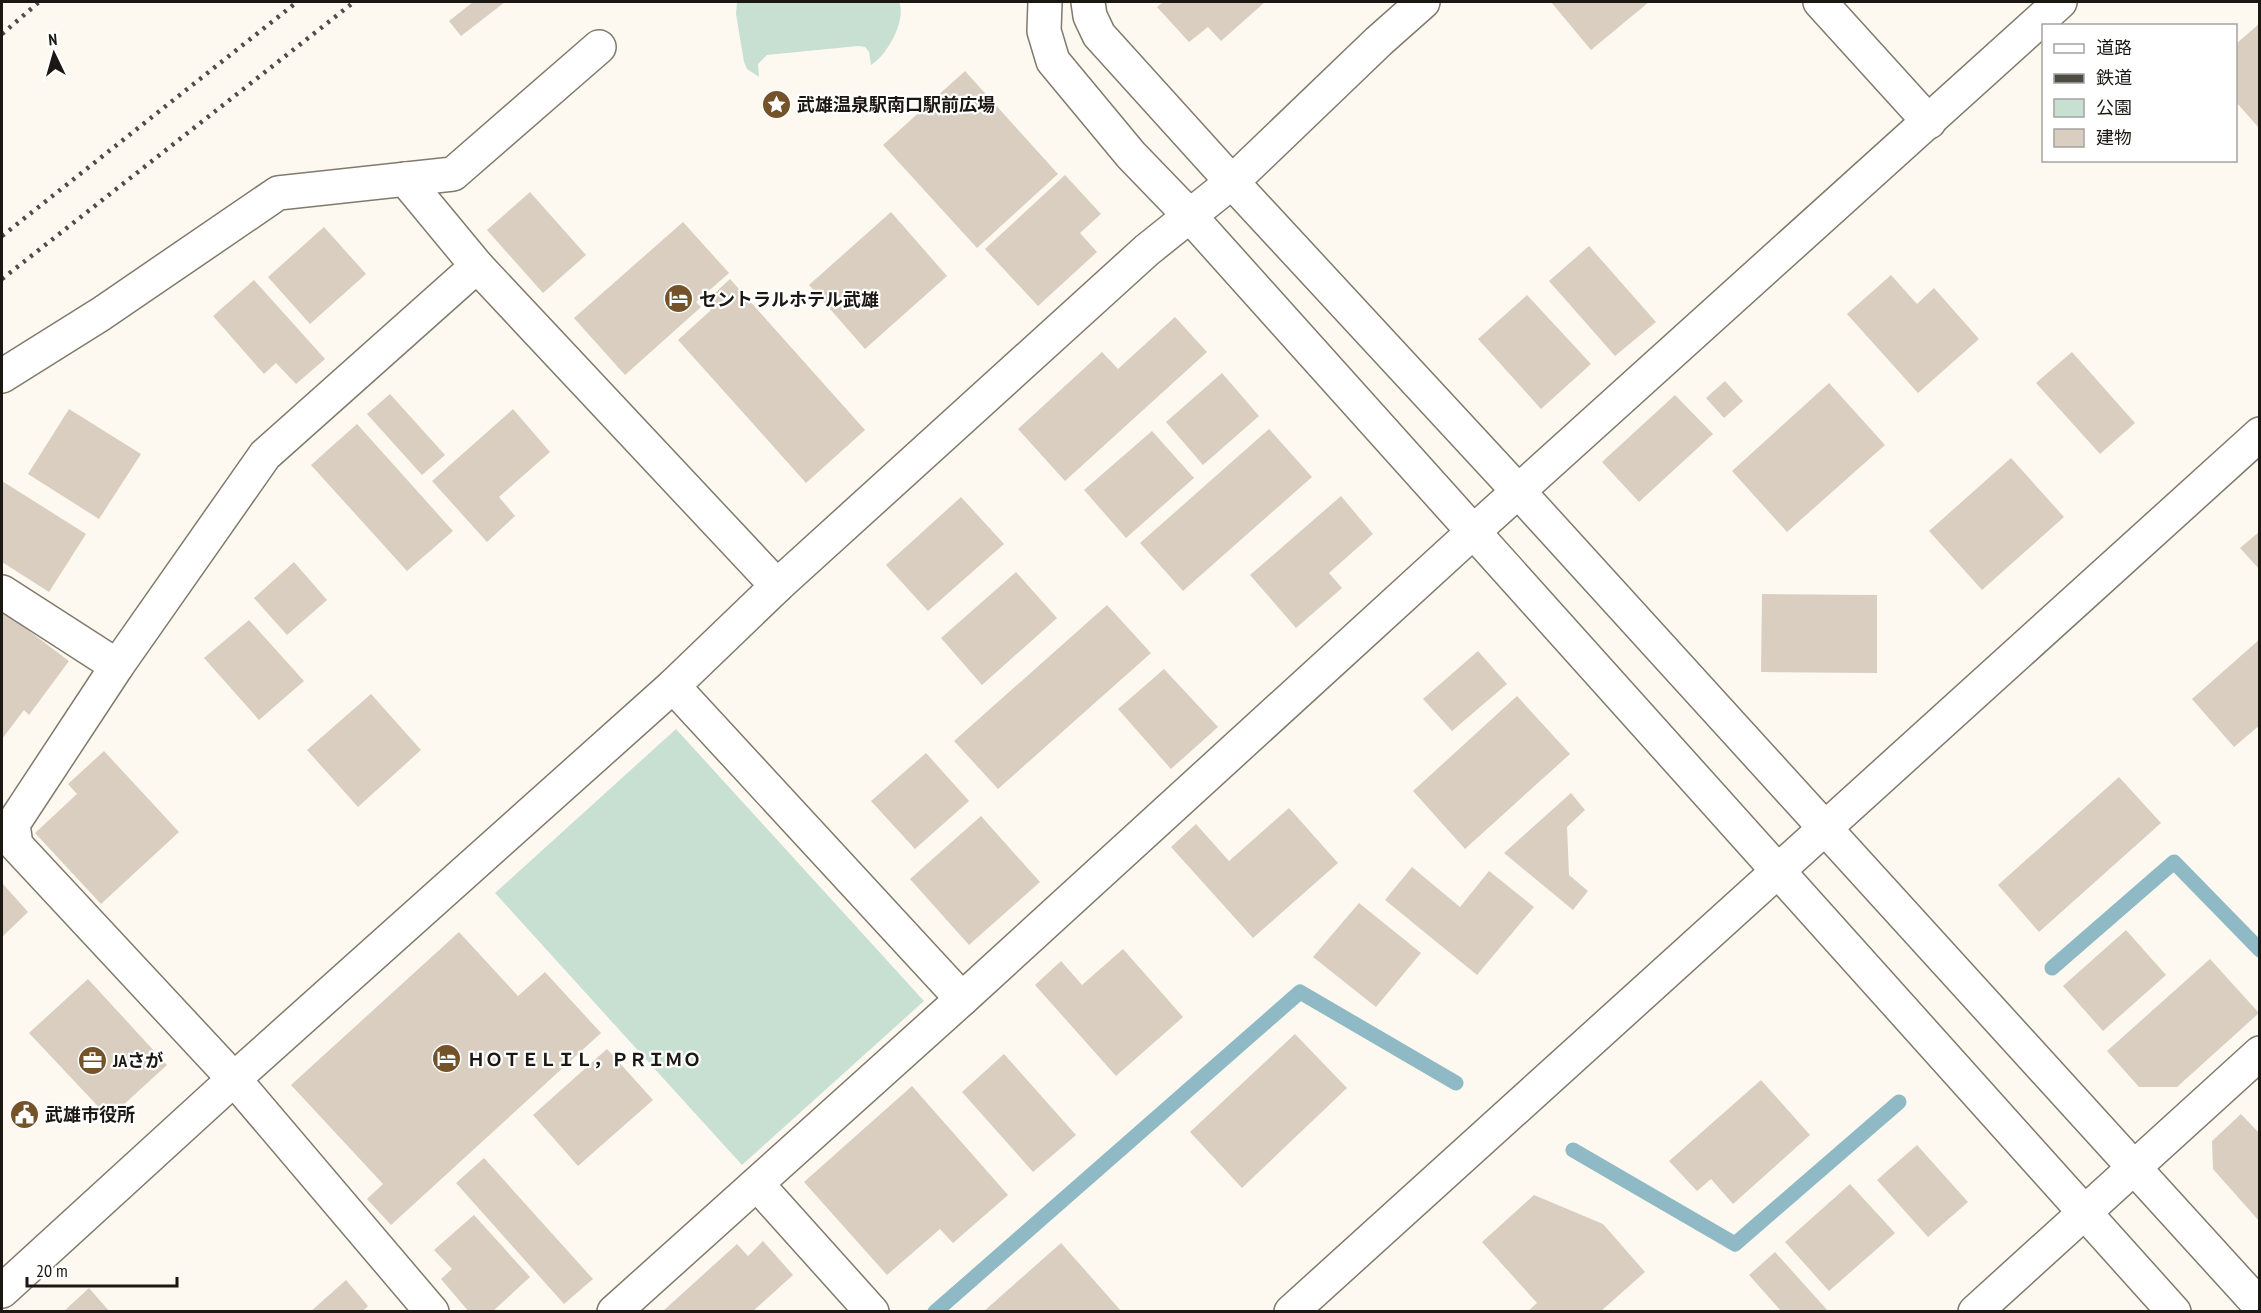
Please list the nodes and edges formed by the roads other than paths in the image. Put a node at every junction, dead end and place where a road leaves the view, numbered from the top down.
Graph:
1 (1045, 2) edge
2 (1088, 2) edge
3 (1424, 2) edge
4 (1820, 2) edge
5 (2060, 2) edge
6 (599, 47) dead end
7 (1929, 122) junction
8 (405, 179) junction
9 (1232, 182) junction
10 (1189, 215) junction
11 (477, 266) junction
12 (2, 376) edge
13 (2259, 434) edge
14 (1519, 492) junction
15 (1473, 532) junction
16 (777, 586) junction
17 (2, 592) edge
18 (117, 666) junction
19 (673, 686) junction
20 (1825, 827) junction
21 (1777, 870) junction
22 (962, 999) junction
23 (2259, 1053) edge
24 (234, 1079) junction
25 (2134, 1167) junction
26 (757, 1184) junction
27 (2085, 1213) junction
28 (2, 1291) edge
29 (2259, 1306) edge
30 (432, 1311) edge
31 (614, 1311) edge
32 (872, 1311) edge
33 (1291, 1311) edge
34 (1975, 1311) edge
35 (2174, 1311) edge

1 - 10 street
2 - 9 street
3 - 9 street
4 - 7 street
5 - 7 street
6 - 8 street
7 - 14 street
8 - 11 street
8 - 12 street
9 - 10 street
9 - 14 street
10 - 15 street
10 - 16 street
11 - 16 street
11 - 18 street
13 - 20 street
14 - 15 street
14 - 20 street
15 - 21 street
15 - 22 street
16 - 19 street
17 - 18 street
18 - 24 street
19 - 22 street
19 - 24 street
20 - 21 street
20 - 25 street
21 - 27 street
21 - 33 street
22 - 26 street
23 - 25 street
24 - 28 street
24 - 30 street
25 - 27 street
25 - 29 street
26 - 31 street
26 - 32 street
27 - 34 street
27 - 35 street

